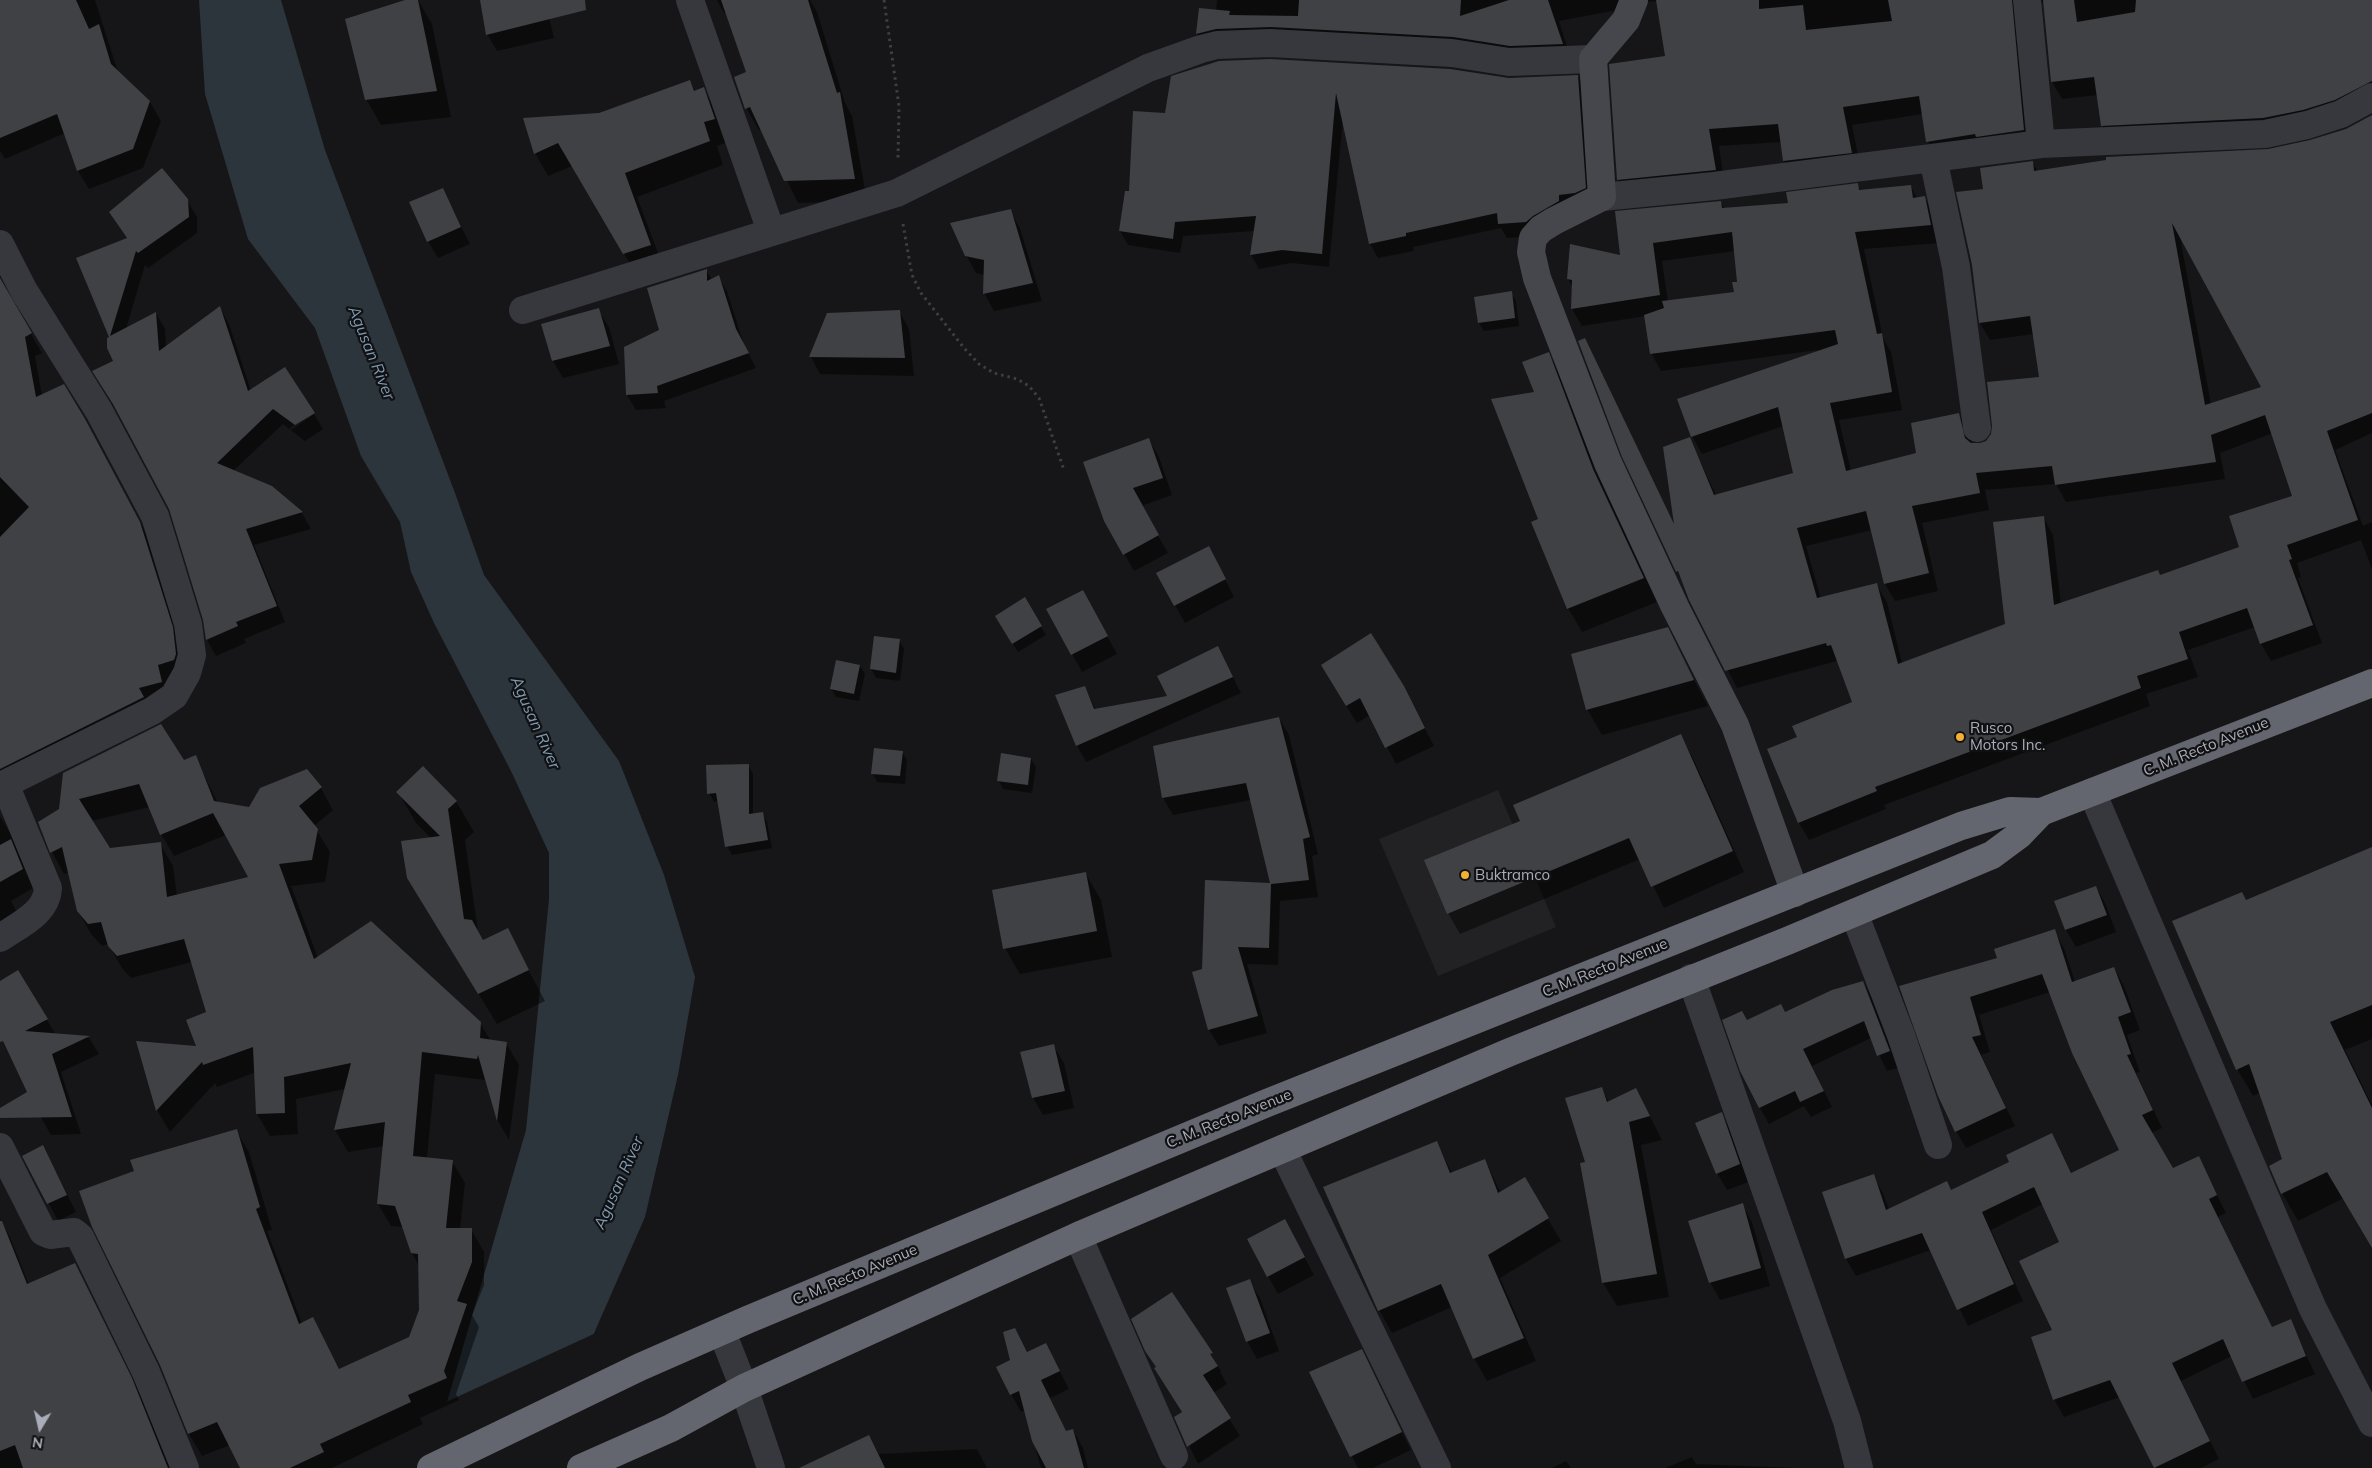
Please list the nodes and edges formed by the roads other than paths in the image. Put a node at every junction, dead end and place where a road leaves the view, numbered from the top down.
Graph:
1 (690, 0) edge
2 (1634, 0) edge
3 (2027, 0) edge
4 (1593, 60) junction
5 (2372, 98) edge
6 (2041, 144) junction
7 (1933, 158) junction
8 (1602, 197) junction
9 (771, 231) junction
10 (0, 244) edge
11 (523, 310) dead end
12 (1977, 428) dead end
13 (2372, 683) edge
14 (3, 779) edge
15 (2092, 792) junction
16 (2041, 812) junction
17 (1796, 893) junction
18 (1854, 913) junction
19 (0, 938) edge
20 (1691, 978) junction
21 (1938, 1145) dead end
22 (0, 1147) edge
23 (1282, 1149) junction
24 (1078, 1236) junction
25 (722, 1332) junction
26 (744, 1388) junction
27 (2372, 1422) edge
28 (1174, 1456) dead end
29 (185, 1468) edge
30 (431, 1468) edge
31 (581, 1468) edge
32 (770, 1468) edge
33 (1437, 1468) edge
34 (1859, 1468) edge

1 - 9 street
2 - 4 street
3 - 6 street
4 - 8 street
4 - 9 street
5 - 6 street
6 - 7 street
7 - 8 street
7 - 12 street
8 - 17 street
9 - 11 street
10 - 14 street
13 - 15 highway, C. M. Recto Avenue
14 - 19 street
15 - 16 highway, C. M. Recto Avenue
15 - 27 street
16 - 17 highway, C. M. Recto Avenue
16 - 18 highway, C. M. Recto Avenue
17 - 25 highway, C. M. Recto Avenue
18 - 20 highway, C. M. Recto Avenue
18 - 21 street
20 - 23 highway, C. M. Recto Avenue
20 - 34 street
22 - 29 street
23 - 24 highway, C. M. Recto Avenue
23 - 33 street
24 - 26 highway, C. M. Recto Avenue
24 - 28 street
25 - 26 street
25 - 30 highway, C. M. Recto Avenue
26 - 31 highway, C. M. Recto Avenue
26 - 32 street

